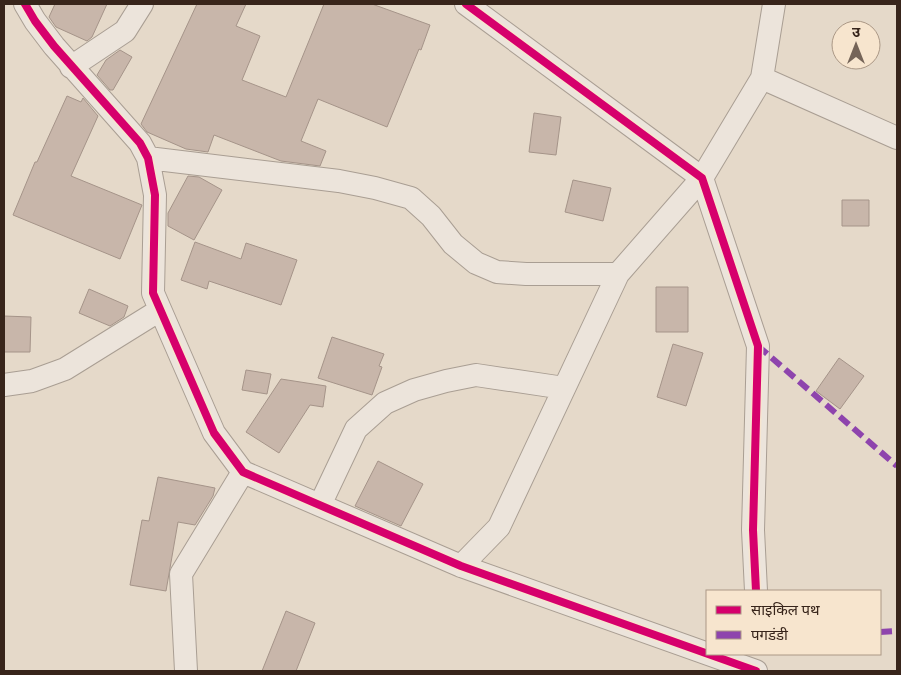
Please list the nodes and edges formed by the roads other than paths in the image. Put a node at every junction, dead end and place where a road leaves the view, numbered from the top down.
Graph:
1 (25, 4) edge
2 (142, 4) edge
3 (466, 4) edge
4 (774, 4) edge
5 (71, 67) junction
6 (762, 78) junction
7 (897, 138) edge
8 (148, 158) junction
9 (702, 178) junction
10 (618, 274) junction
11 (160, 310) junction
12 (4, 385) edge
13 (564, 388) junction
14 (243, 472) junction
15 (320, 505) junction
16 (461, 566) junction
17 (756, 590) edge
18 (706, 653) edge
19 (711, 655) edge
20 (760, 655) edge
21 (186, 671) edge
22 (756, 671) edge
23 (761, 671) edge

1 - 5 street
2 - 5 street
3 - 9 street
4 - 6 street
5 - 8 street
6 - 7 street
6 - 9 street
8 - 10 street
8 - 11 street
9 - 10 street
9 - 17 street
10 - 13 street
11 - 12 street
11 - 14 street
13 - 15 street
13 - 16 street
14 - 15 street
14 - 21 street
15 - 16 street
16 - 18 street
19 - 22 street
20 - 23 street

